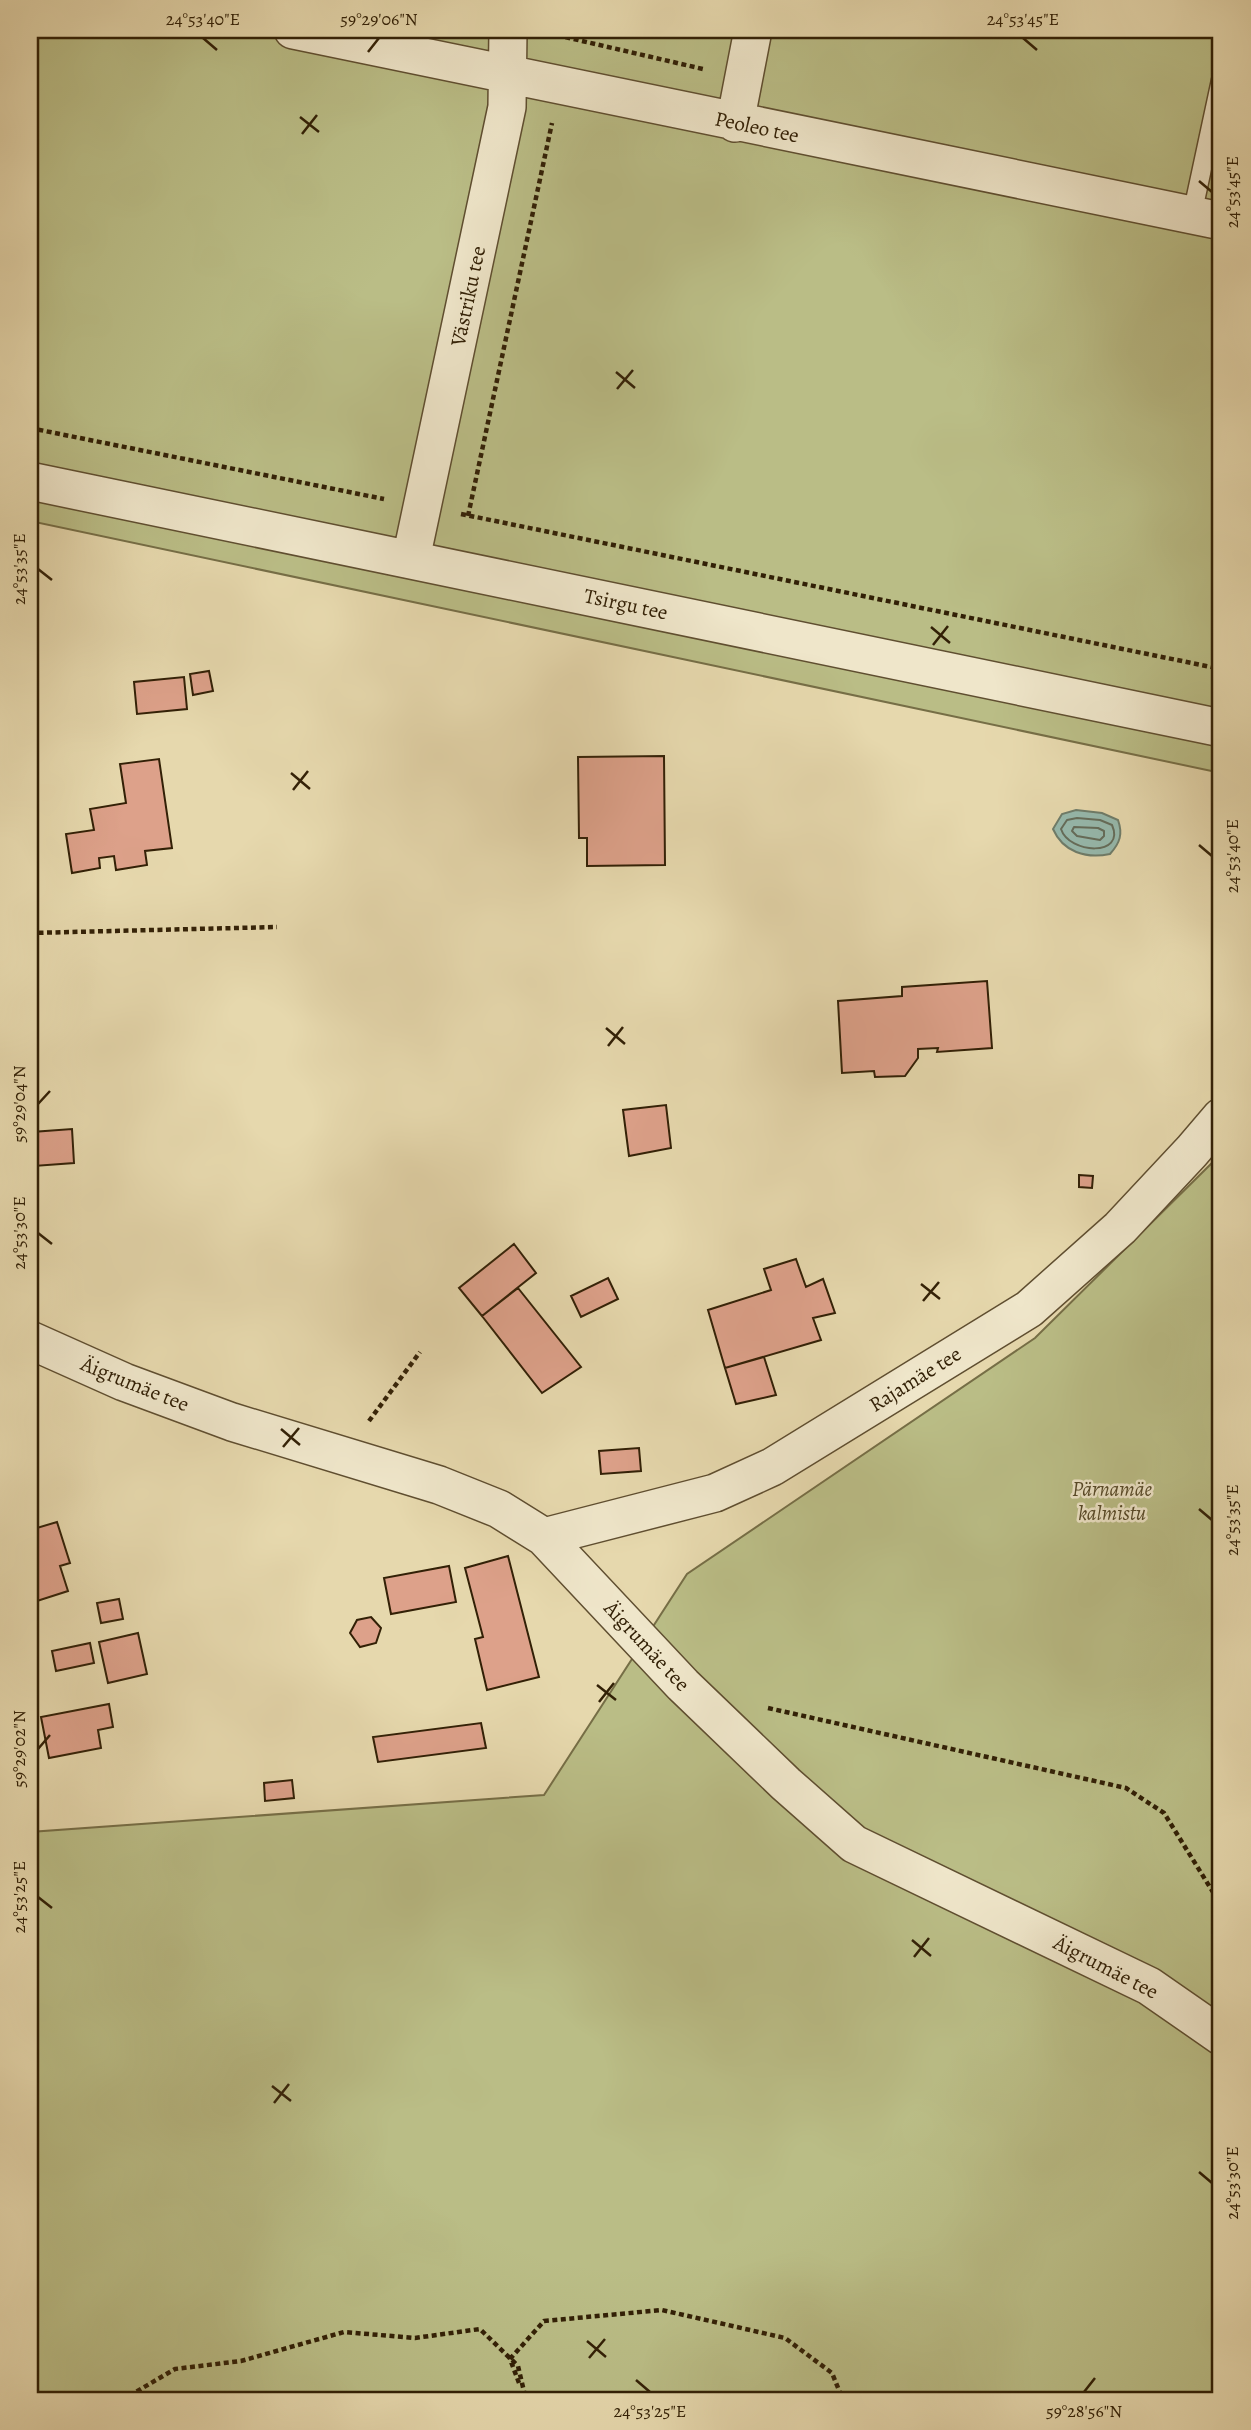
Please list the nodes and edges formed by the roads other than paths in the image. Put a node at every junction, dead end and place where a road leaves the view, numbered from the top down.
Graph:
1 (293, 30) edge
2 (508, 30) edge
3 (753, 30) edge
4 (509, 74) junction
5 (1221, 80) edge
6 (735, 123) junction
7 (1207, 218) edge
8 (30, 481) edge
9 (411, 559) junction
10 (1221, 728) edge
11 (1221, 1117) edge
12 (30, 1340) edge
13 (544, 1537) junction
14 (1221, 2036) edge

1 - 4 street, Peoleo tee
2 - 4 street, Västriku tee
3 - 6 street
4 - 6 street, Peoleo tee
4 - 9 street, Västriku tee
5 - 7 lane
6 - 7 street, Peoleo tee
8 - 9 street, Tsirgu tee
9 - 10 street, Tsirgu tee
11 - 13 street, Rajamäe tee
12 - 13 street, Äigrumäe tee
13 - 14 street, Äigrumäe tee

